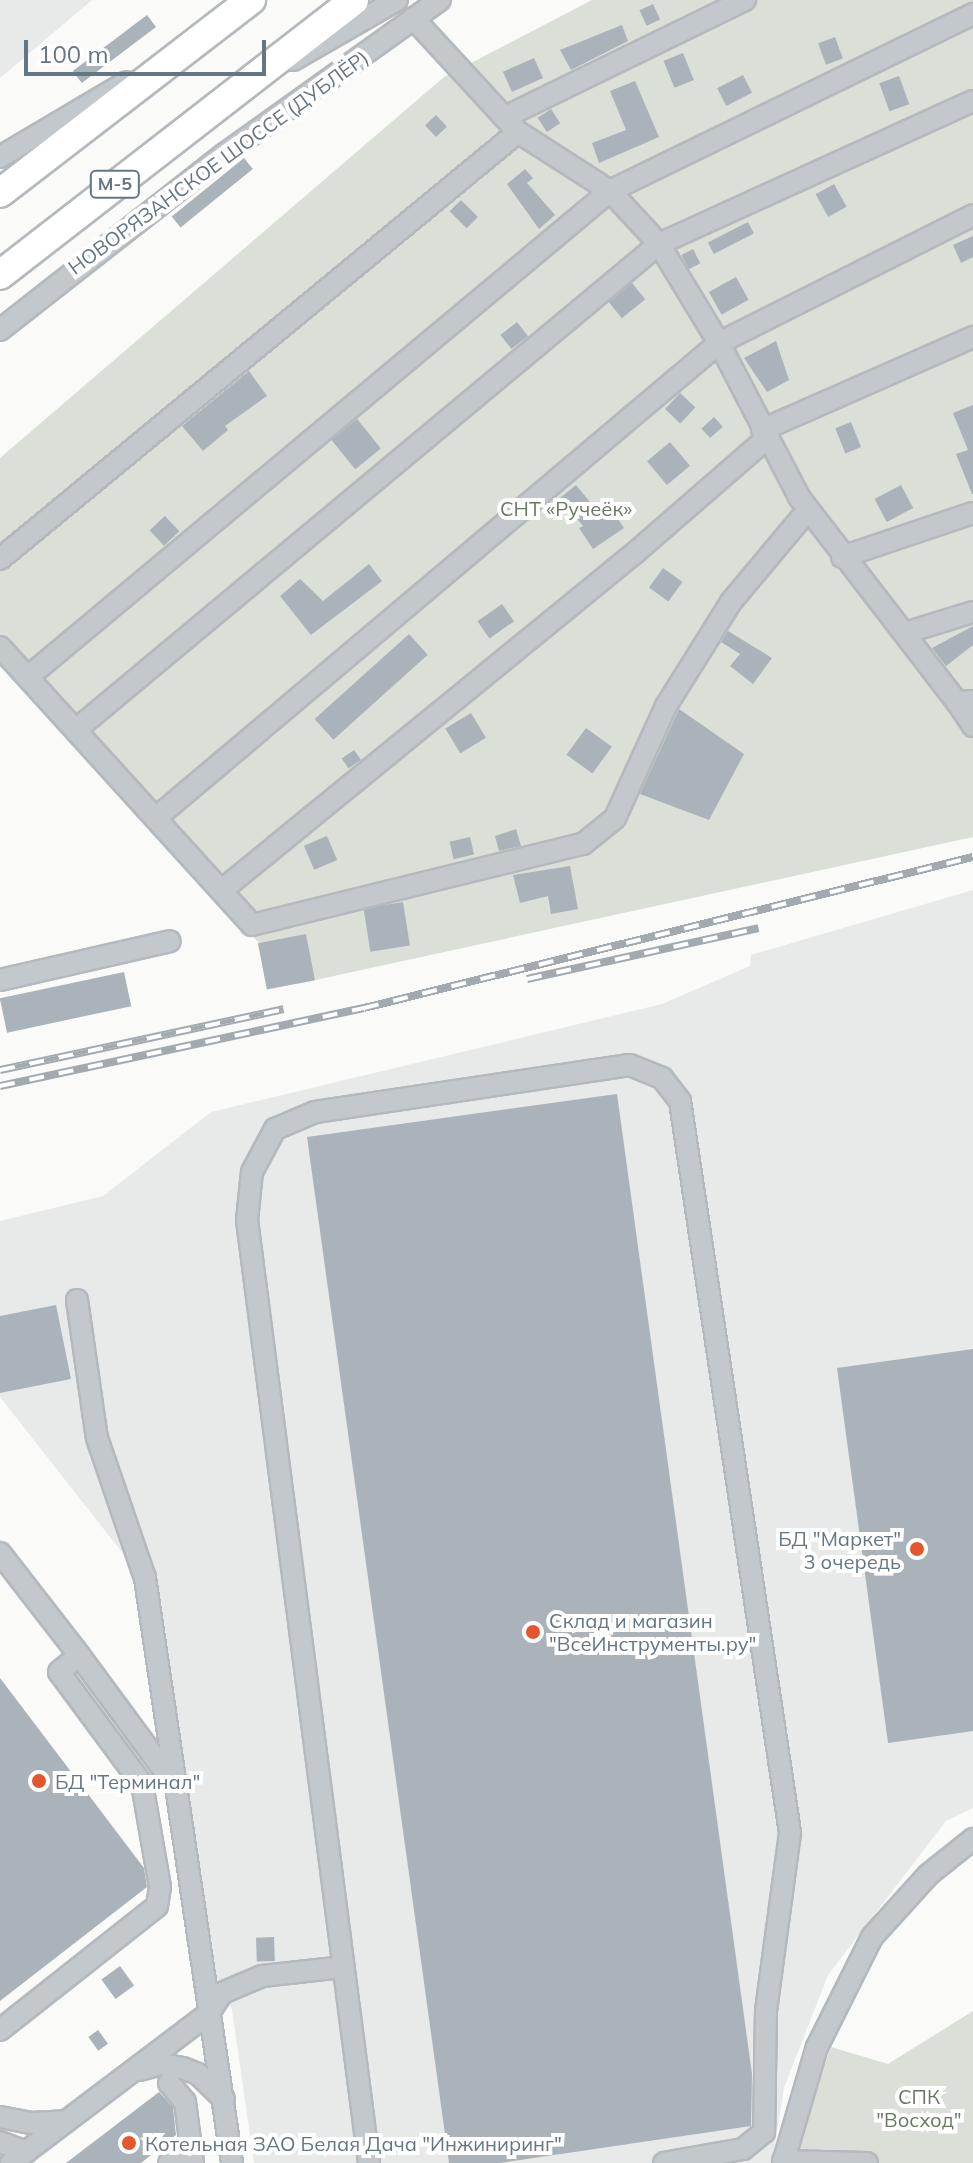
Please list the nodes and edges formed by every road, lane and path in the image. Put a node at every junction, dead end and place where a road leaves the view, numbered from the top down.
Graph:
1 (251, 0) edge
2 (354, 0) edge
3 (397, 0) edge
4 (440, 0) edge
5 (745, 0) edge
6 (973, 14) edge
7 (413, 18) junction
8 (172, 57) junction
9 (230, 94) junction
10 (973, 101) edge
11 (512, 124) junction
12 (0, 157) edge
13 (610, 191) junction
14 (0, 193) edge
15 (973, 215) edge
16 (659, 244) junction
17 (0, 275) edge
18 (0, 330) edge
19 (973, 337) edge
20 (719, 343) junction
21 (764, 434) junction
22 (808, 510) junction
23 (973, 513) edge
24 (842, 557) junction
25 (0, 559) edge
26 (973, 612) edge
27 (905, 633) junction
28 (0, 647) edge
29 (28, 677) junction
30 (965, 702) edge
31 (973, 726) edge
32 (78, 728) junction
33 (157, 817) junction
34 (222, 890) junction
35 (170, 941) dead end
36 (0, 980) edge
37 (77, 1300) dead end
38 (0, 1553) edge
39 (79, 1655) junction
40 (174, 1784) junction
41 (973, 1839) edge
42 (343, 1967) junction
43 (209, 2013) junction
44 (0, 2030) edge
45 (125, 2076) junction
46 (169, 2083) dead end
47 (224, 2099) junction
48 (6, 2118) edge
49 (66, 2121) junction
50 (0, 2142) edge
51 (192, 2154) edge
52 (22, 2155) edge
53 (783, 2162) edge
54 (169, 2163) edge
55 (232, 2163) edge
56 (369, 2163) edge
57 (664, 2163) edge
58 (867, 2163) edge

1 - 8 highway
2 - 9 highway, М-5
3 - 9 street
4 - 7 street, НОВОРЯЗАНСКОЕ ШОССЕ (ДУБЛЁР)
5 - 11 street
6 - 13 street
7 - 11 street
7 - 18 street, НОВОРЯЗАНСКОЕ ШОССЕ (ДУБЛЁР)
8 - 12 street
8 - 14 highway
9 - 17 highway, М-5
10 - 16 street
11 - 13 street
11 - 25 street
13 - 16 street
13 - 29 street
15 - 20 street
16 - 20 street
16 - 32 street
19 - 21 street
20 - 21 street
20 - 33 street
21 - 22 street
21 - 34 street
22 - 24 street
22 - 34 street
23 - 24 street
24 - 27 street
26 - 27 street
27 - 30 street
28 - 29 street
29 - 32 street
30 - 31 street
32 - 33 street
33 - 34 street
35 - 36 street
37 - 40 street
38 - 39 street
39 - 40 street
39 - 44 street
40 - 43 street
41 - 53 street
42 - 43 street
42 - 56 street
42 - 57 street
43 - 45 street
43 - 47 street
45 - 47 street
45 - 49 street
46 - 51 street
47 - 55 street
48 - 49 street
48 - 52 street
49 - 52 street
50 - 52 street
51 - 54 street
53 - 58 street

